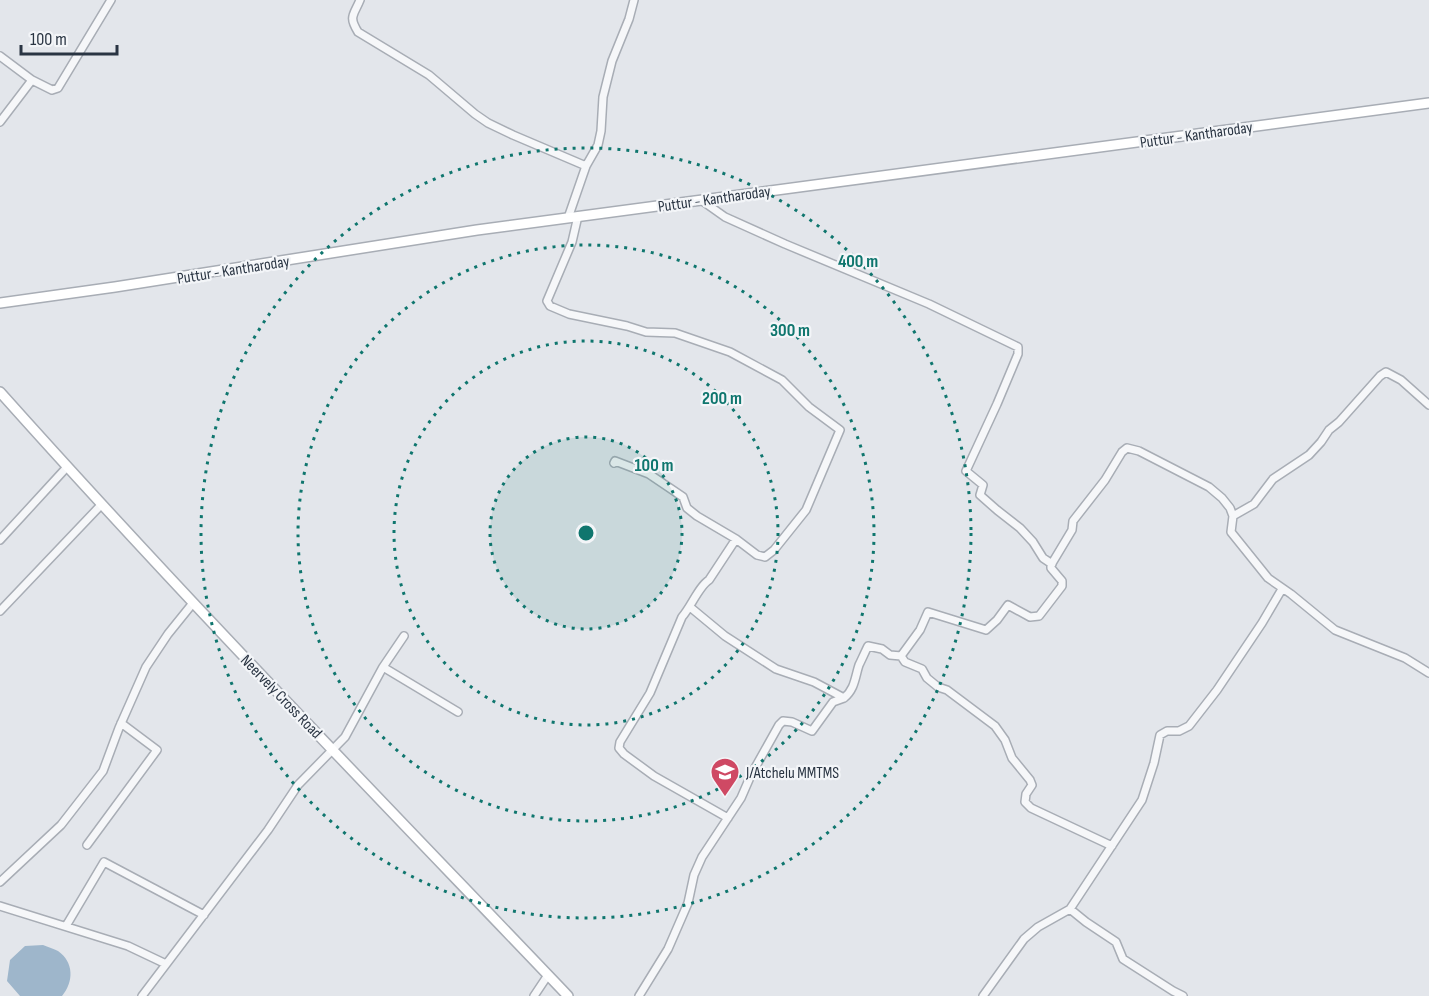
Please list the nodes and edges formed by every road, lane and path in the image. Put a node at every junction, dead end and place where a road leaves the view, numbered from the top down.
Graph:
1 (111, 0) edge
2 (360, 0) edge
3 (634, 0) edge
4 (0, 56) edge
5 (32, 80) junction
6 (1429, 103) edge
7 (0, 122) edge
8 (586, 166) junction
9 (701, 200) junction
10 (578, 216) junction
11 (568, 218) junction
12 (0, 303) edge
13 (0, 392) edge
14 (1429, 405) edge
15 (614, 463) dead end
16 (67, 468) junction
17 (101, 505) junction
18 (1233, 516) junction
19 (736, 539) junction
20 (0, 540) edge
21 (1052, 564) junction
22 (1282, 589) junction
23 (193, 603) junction
24 (690, 607) junction
25 (0, 611) edge
26 (404, 636) dead end
27 (901, 656) junction
28 (383, 667) junction
29 (1429, 673) edge
30 (844, 698) junction
31 (458, 712) dead end
32 (121, 723) junction
33 (333, 750) junction
34 (728, 818) junction
35 (87, 845) dead end
36 (1112, 846) junction
37 (0, 882) edge
38 (0, 906) edge
39 (1070, 909) junction
40 (204, 915) junction
41 (66, 926) junction
42 (166, 964) junction
43 (548, 975) junction
44 (142, 996) edge
45 (534, 996) edge
46 (568, 996) edge
47 (639, 996) edge
48 (983, 996) edge
49 (1183, 996) edge

1 - 5 street
2 - 8 street
3 - 8 street
4 - 5 street
5 - 7 street
6 - 9 main road, Puttur - Kantharoday
8 - 11 street
9 - 10 main road, Puttur - Kantharoday
9 - 21 street
10 - 11 main road, Puttur - Kantharoday
10 - 19 street
11 - 12 main road, Puttur - Kantharoday
13 - 16 main road, Neervely Cross Road
14 - 18 street
15 - 19 street
16 - 17 main road, Neervely Cross Road
16 - 20 street
17 - 23 main road, Neervely Cross Road
17 - 25 street
18 - 21 street
18 - 22 street
19 - 24 street
21 - 27 street
22 - 29 street
22 - 36 street
23 - 32 street
23 - 33 main road, Neervely Cross Road
24 - 30 street
24 - 34 street
26 - 28 street
27 - 30 street
27 - 36 street
28 - 31 street
28 - 33 street
30 - 34 street
32 - 35 street
32 - 37 street
33 - 40 street
33 - 43 main road, Neervely Cross Road
34 - 47 street
36 - 39 street
38 - 41 street
39 - 48 street
39 - 49 street
40 - 41 street
40 - 42 street
41 - 42 street
42 - 44 street
43 - 45 street
43 - 46 main road, Neervely Cross Road

